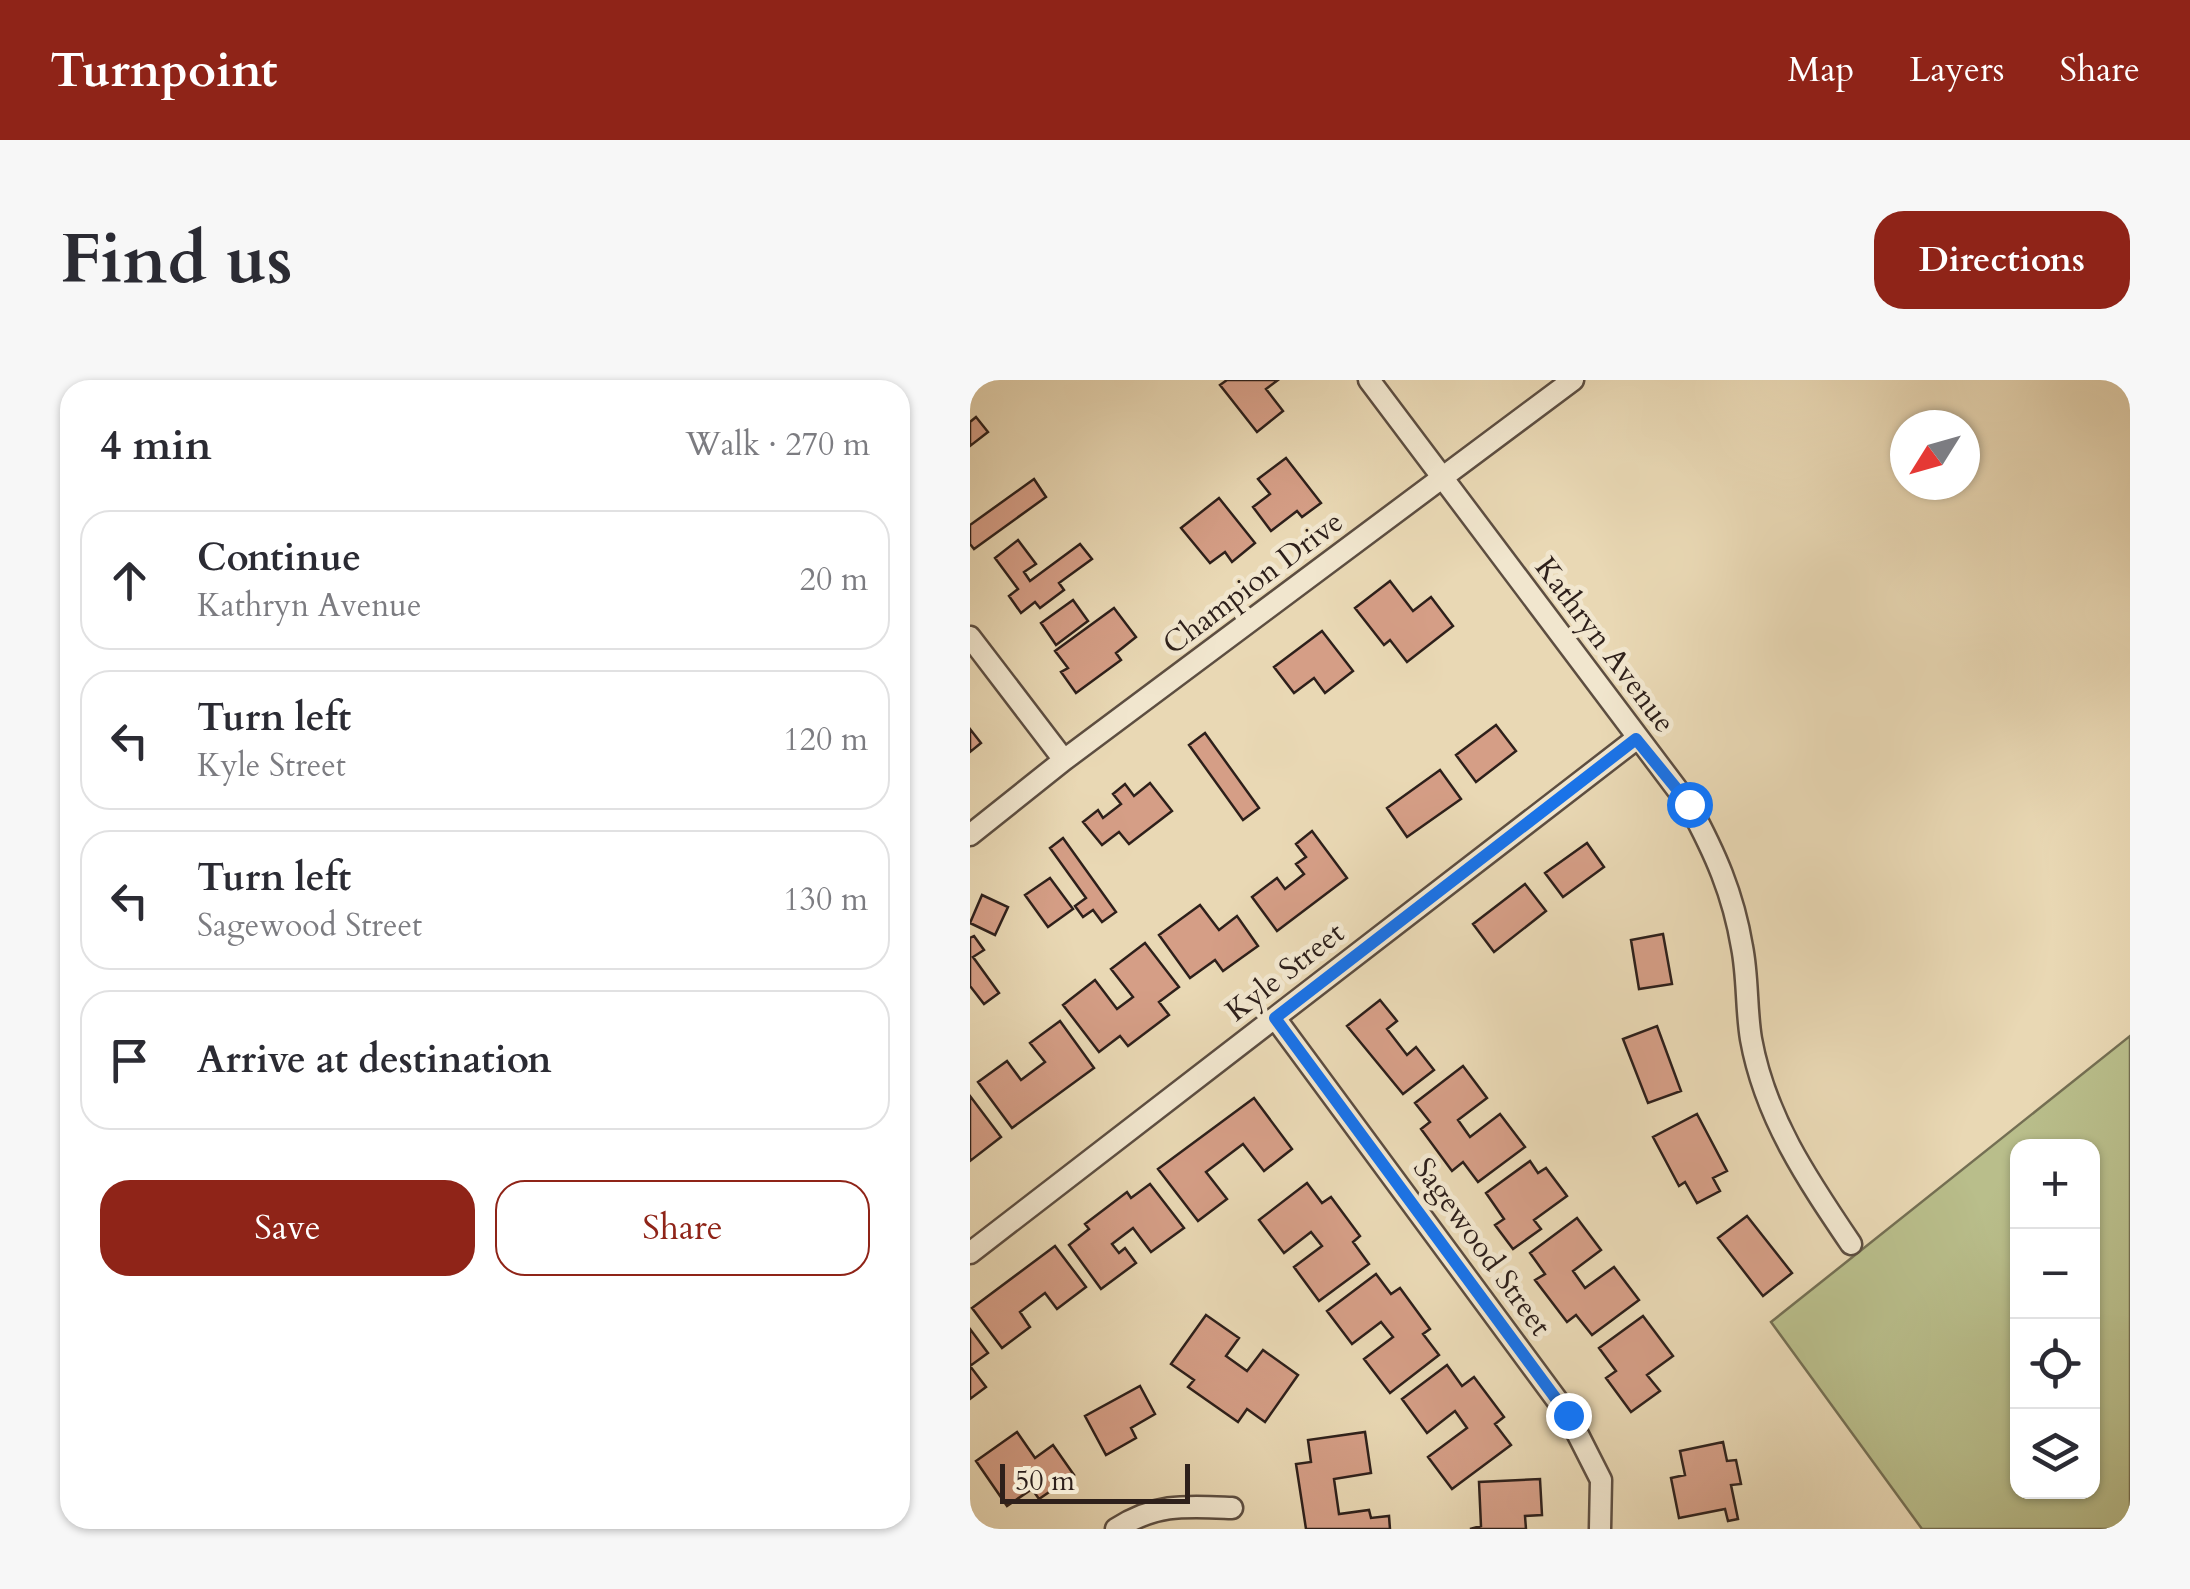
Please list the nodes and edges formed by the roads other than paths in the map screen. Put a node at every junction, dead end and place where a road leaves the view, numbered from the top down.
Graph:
1 (1369, 380) edge
2 (1573, 380) edge
3 (1443, 479) junction
4 (970, 636) edge
5 (1636, 739) junction
6 (1064, 760) junction
7 (970, 835) edge
8 (1275, 1018) junction
9 (1850, 1244) dead end
10 (970, 1252) edge
11 (1232, 1508) dead end
12 (1116, 1529) edge
13 (1600, 1529) edge

1 - 3 street, Kathryn Avenue
2 - 3 street, Champion Drive
3 - 5 street, Kathryn Avenue
3 - 6 street, Champion Drive
4 - 6 street
5 - 8 street, Kyle Street
5 - 9 street, Kathryn Avenue
6 - 7 street, Champion Drive
8 - 10 street, Kyle Street
8 - 13 street, Sagewood Street
11 - 12 street

